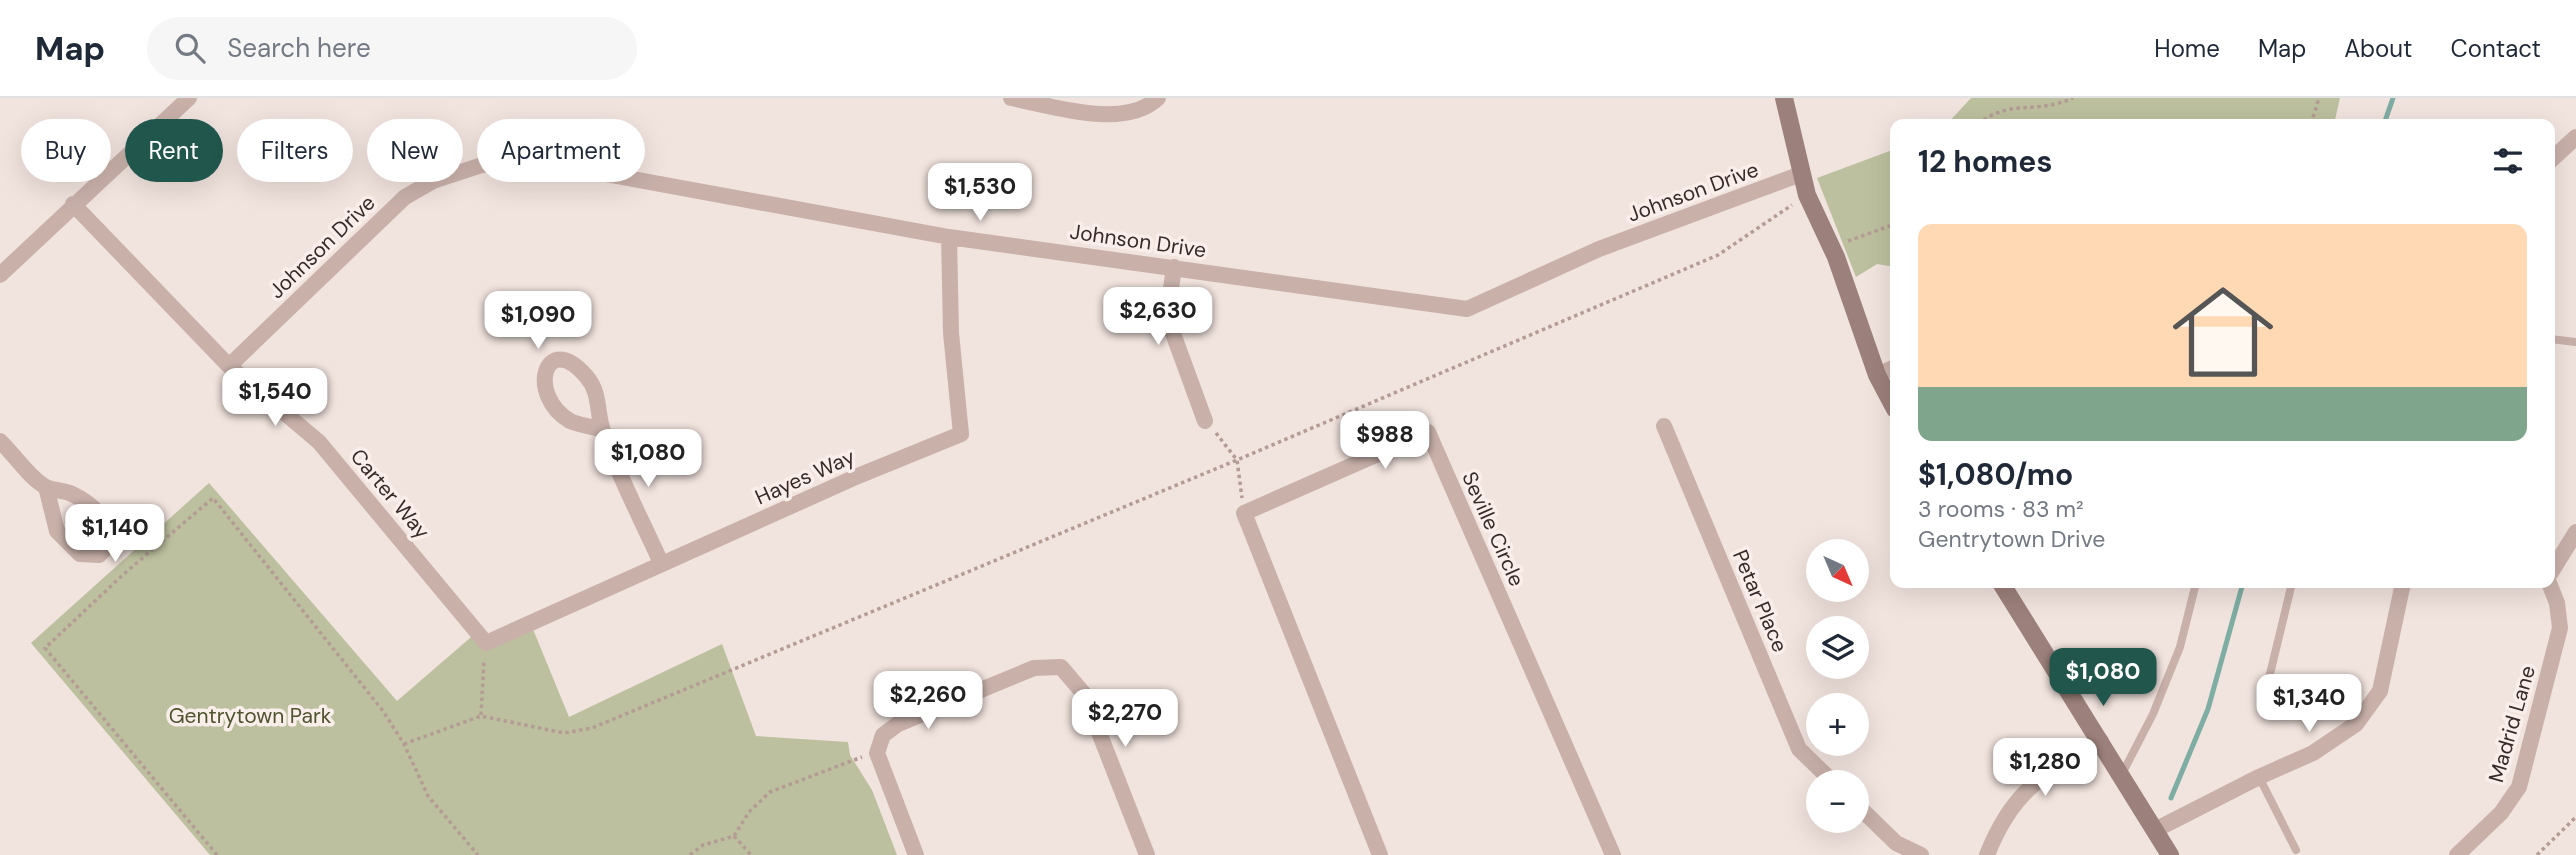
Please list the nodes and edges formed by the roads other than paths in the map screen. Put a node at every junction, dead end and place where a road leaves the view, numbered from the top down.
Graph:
1 (189, 98) edge
2 (1012, 98) edge
3 (1157, 98) edge
4 (1784, 98) edge
5 (2576, 137) edge
6 (2555, 156) edge
7 (1801, 174) junction
8 (73, 204) junction
9 (949, 237) junction
10 (1174, 267) junction
11 (0, 275) edge
12 (2555, 339) edge
13 (2576, 342) edge
14 (229, 366) junction
15 (1890, 369) edge
16 (1877, 375) junction
17 (1890, 400) edge
18 (1205, 421) road end
19 (1664, 426) dead end
20 (601, 429) junction
21 (0, 441) edge
22 (46, 486) junction
23 (2576, 533) edge
24 (2571, 551) edge
25 (661, 563) junction
26 (2555, 569) edge
27 (2004, 588) edge
28 (2195, 588) edge
29 (2291, 588) edge
30 (2402, 588) edge
31 (2551, 588) edge
32 (486, 643) joint
33 (2262, 707) dead end
34 (2101, 741) junction
35 (1820, 770) edge
36 (2122, 774) junction
37 (2259, 777) junction
38 (1869, 817) edge
39 (2155, 830) junction
40 (2296, 850) dead end
41 (916, 855) edge
42 (1147, 855) edge
43 (1380, 855) edge
44 (1614, 855) edge
45 (1922, 855) edge
46 (1987, 855) edge
47 (2170, 855) edge
48 (2457, 855) edge

1 - 8 street
2 - 3 street
4 - 7 street
5 - 6 street
7 - 10 street, Johnson Drive
7 - 16 street
8 - 11 street
8 - 14 street, Carter Way
9 - 10 street, Johnson Drive
9 - 14 street, Johnson Drive
9 - 25 street, Hayes Way
10 - 18 street
12 - 13 lane
14 - 32 street, Carter Way
15 - 16 street
16 - 17 street
19 - 35 street, Petar Place
20 - 20 street
20 - 25 street
21 - 22 street
22 - 22 street
23 - 24 street
24 - 26 street
25 - 32 street, Hayes Way
27 - 34 street
28 - 36 lane
29 - 33 lane
30 - 37 street
31 - 48 street, Madrid Lane
34 - 36 street
34 - 46 street
36 - 39 street
37 - 39 street
37 - 40 lane
38 - 45 street
39 - 47 street
41 - 42 street
43 - 44 street, Seville Circle

